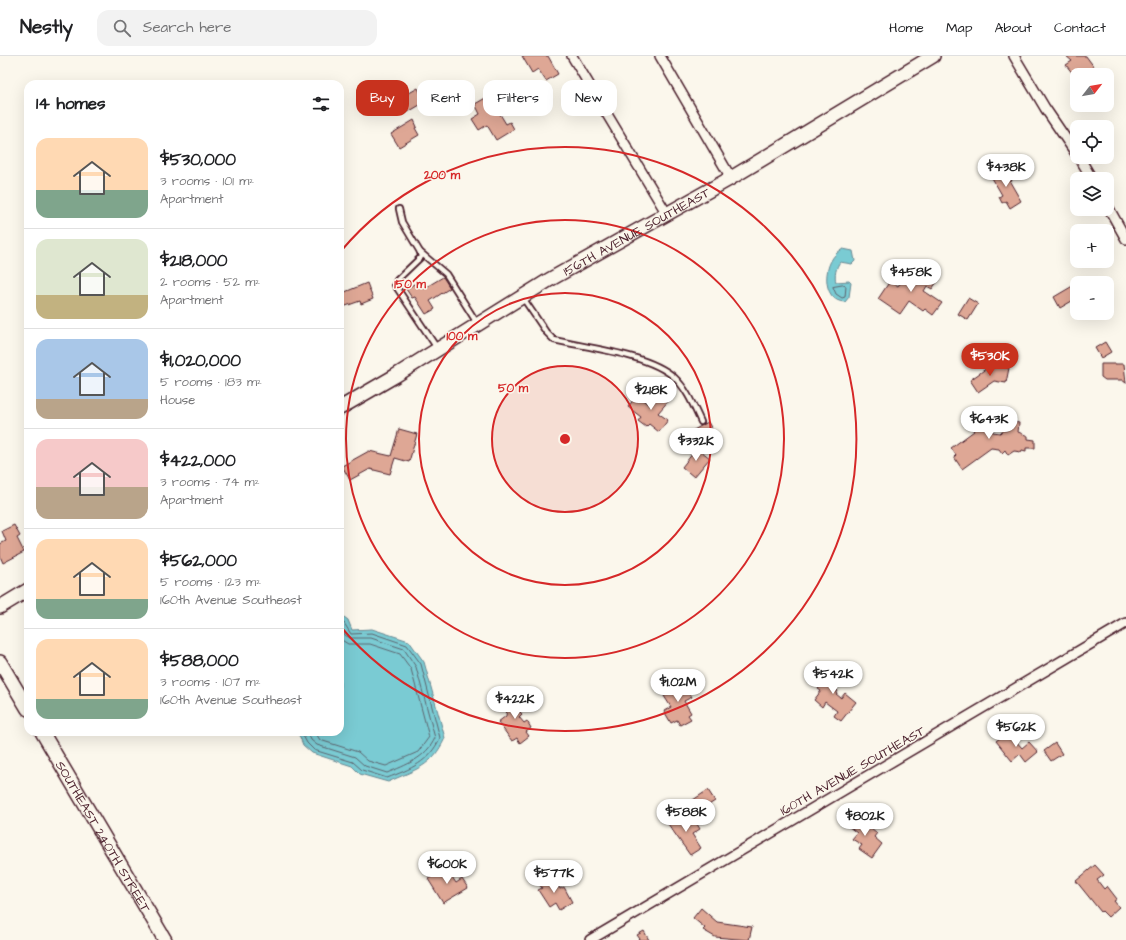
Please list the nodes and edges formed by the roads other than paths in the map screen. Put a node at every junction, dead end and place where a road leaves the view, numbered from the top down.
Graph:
1 (572, 56) edge
2 (660, 56) edge
3 (933, 56) edge
4 (1014, 56) edge
5 (918, 60) edge
6 (1070, 144) edge
7 (731, 178) junction
8 (399, 209) dead end
9 (666, 214) junction
10 (1113, 216) edge
11 (1126, 238) edge
12 (420, 252) junction
13 (522, 297) junction
14 (478, 324) junction
15 (438, 349) junction
16 (344, 406) edge
17 (701, 422) dead end
18 (24, 592) edge
19 (0, 607) edge
20 (1126, 622) edge
21 (0, 662) edge
22 (24, 702) edge
23 (44, 736) edge
24 (165, 940) edge
25 (590, 940) edge

1 - 9 street
2 - 7 street
3 - 5 street, 156TH AVENUE SOUTHEAST
4 - 6 street
5 - 7 street, 156TH AVENUE SOUTHEAST
7 - 9 street, 156TH AVENUE SOUTHEAST
8 - 12 lane
9 - 13 street, 156TH AVENUE SOUTHEAST
10 - 11 street
12 - 14 lane
12 - 15 lane
13 - 14 street, 156TH AVENUE SOUTHEAST
13 - 17 lane
14 - 15 street, 156TH AVENUE SOUTHEAST
15 - 16 street, 156TH AVENUE SOUTHEAST
18 - 19 street
20 - 25 street, 160TH AVENUE SOUTHEAST
21 - 22 street
23 - 24 street, SOUTHEAST 240TH STREET

